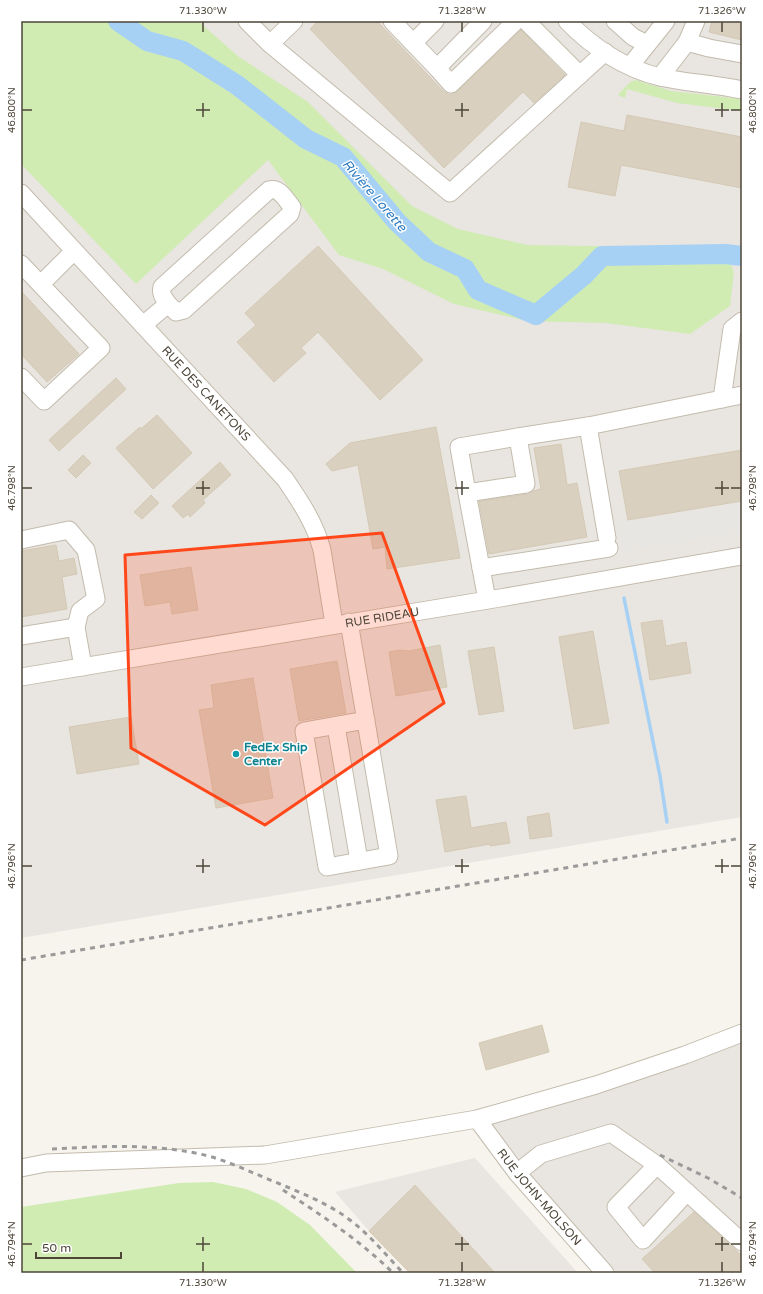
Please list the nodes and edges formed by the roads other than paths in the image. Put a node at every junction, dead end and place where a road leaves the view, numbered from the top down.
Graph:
1 (247, 21) edge
2 (294, 21) edge
3 (392, 21) edge
4 (435, 21) edge
5 (483, 21) edge
6 (516, 21) edge
7 (526, 21) edge
8 (567, 21) edge
9 (615, 21) edge
10 (666, 21) edge
11 (696, 21) edge
12 (687, 42) junction
13 (270, 44) junction
14 (413, 44) junction
15 (648, 44) junction
16 (605, 52) junction
17 (742, 54) edge
18 (630, 66) junction
19 (437, 68) junction
20 (580, 75) junction
21 (660, 77) junction
22 (742, 90) edge
23 (21, 193) edge
24 (74, 251) junction
25 (21, 264) edge
26 (41, 284) junction
27 (168, 304) junction
28 (742, 321) edge
29 (143, 325) junction
30 (21, 377) edge
31 (742, 395) edge
32 (722, 399) junction
33 (588, 426) junction
34 (518, 437) junction
35 (467, 493) junction
36 (21, 540) edge
37 (742, 556) edge
38 (481, 568) junction
39 (487, 600) junction
40 (342, 623) junction
41 (76, 627) junction
42 (21, 636) edge
43 (84, 667) junction
44 (21, 678) edge
45 (366, 720) junction
46 (336, 726) junction
47 (359, 861) junction
48 (742, 1033) edge
49 (477, 1119) junction
50 (657, 1165) junction
51 (21, 1168) edge
52 (517, 1173) junction
53 (687, 1192) junction
54 (742, 1242) edge
55 (606, 1273) edge

1 - 13 street
2 - 13 street
3 - 14 street
4 - 14 street
5 - 19 street
6 - 19 street
7 - 20 street
8 - 16 street
9 - 15 street
10 - 15 street
11 - 12 street
12 - 17 street
12 - 21 street
13 - 20 street
14 - 19 street
15 - 18 street
16 - 18 street
16 - 20 street
18 - 21 street
21 - 22 street
23 - 24 street, RUE DES CANETONS
24 - 26 street
24 - 29 street, RUE DES CANETONS
25 - 26 street
26 - 30 street
27 - 27 street
27 - 29 street
28 - 32 street
29 - 40 street, RUE DES CANETONS
31 - 32 street
32 - 33 street
33 - 34 street
33 - 38 street
34 - 35 street
34 - 35 street
35 - 38 street
36 - 41 street
37 - 39 street, RUE RIDEAU
38 - 39 street
39 - 40 street, RUE RIDEAU
40 - 43 street, RUE RIDEAU
40 - 45 street, RUE DES CANETONS
41 - 42 street
41 - 43 street
43 - 44 street, RUE RIDEAU
45 - 46 street
45 - 47 street, RUE DES CANETONS
46 - 47 street
46 - 47 street
48 - 49 street
49 - 51 street
49 - 52 street, RUE JOHN-MOLSON
50 - 52 street
50 - 53 street
50 - 53 street
52 - 55 street, RUE JOHN-MOLSON
53 - 54 street

